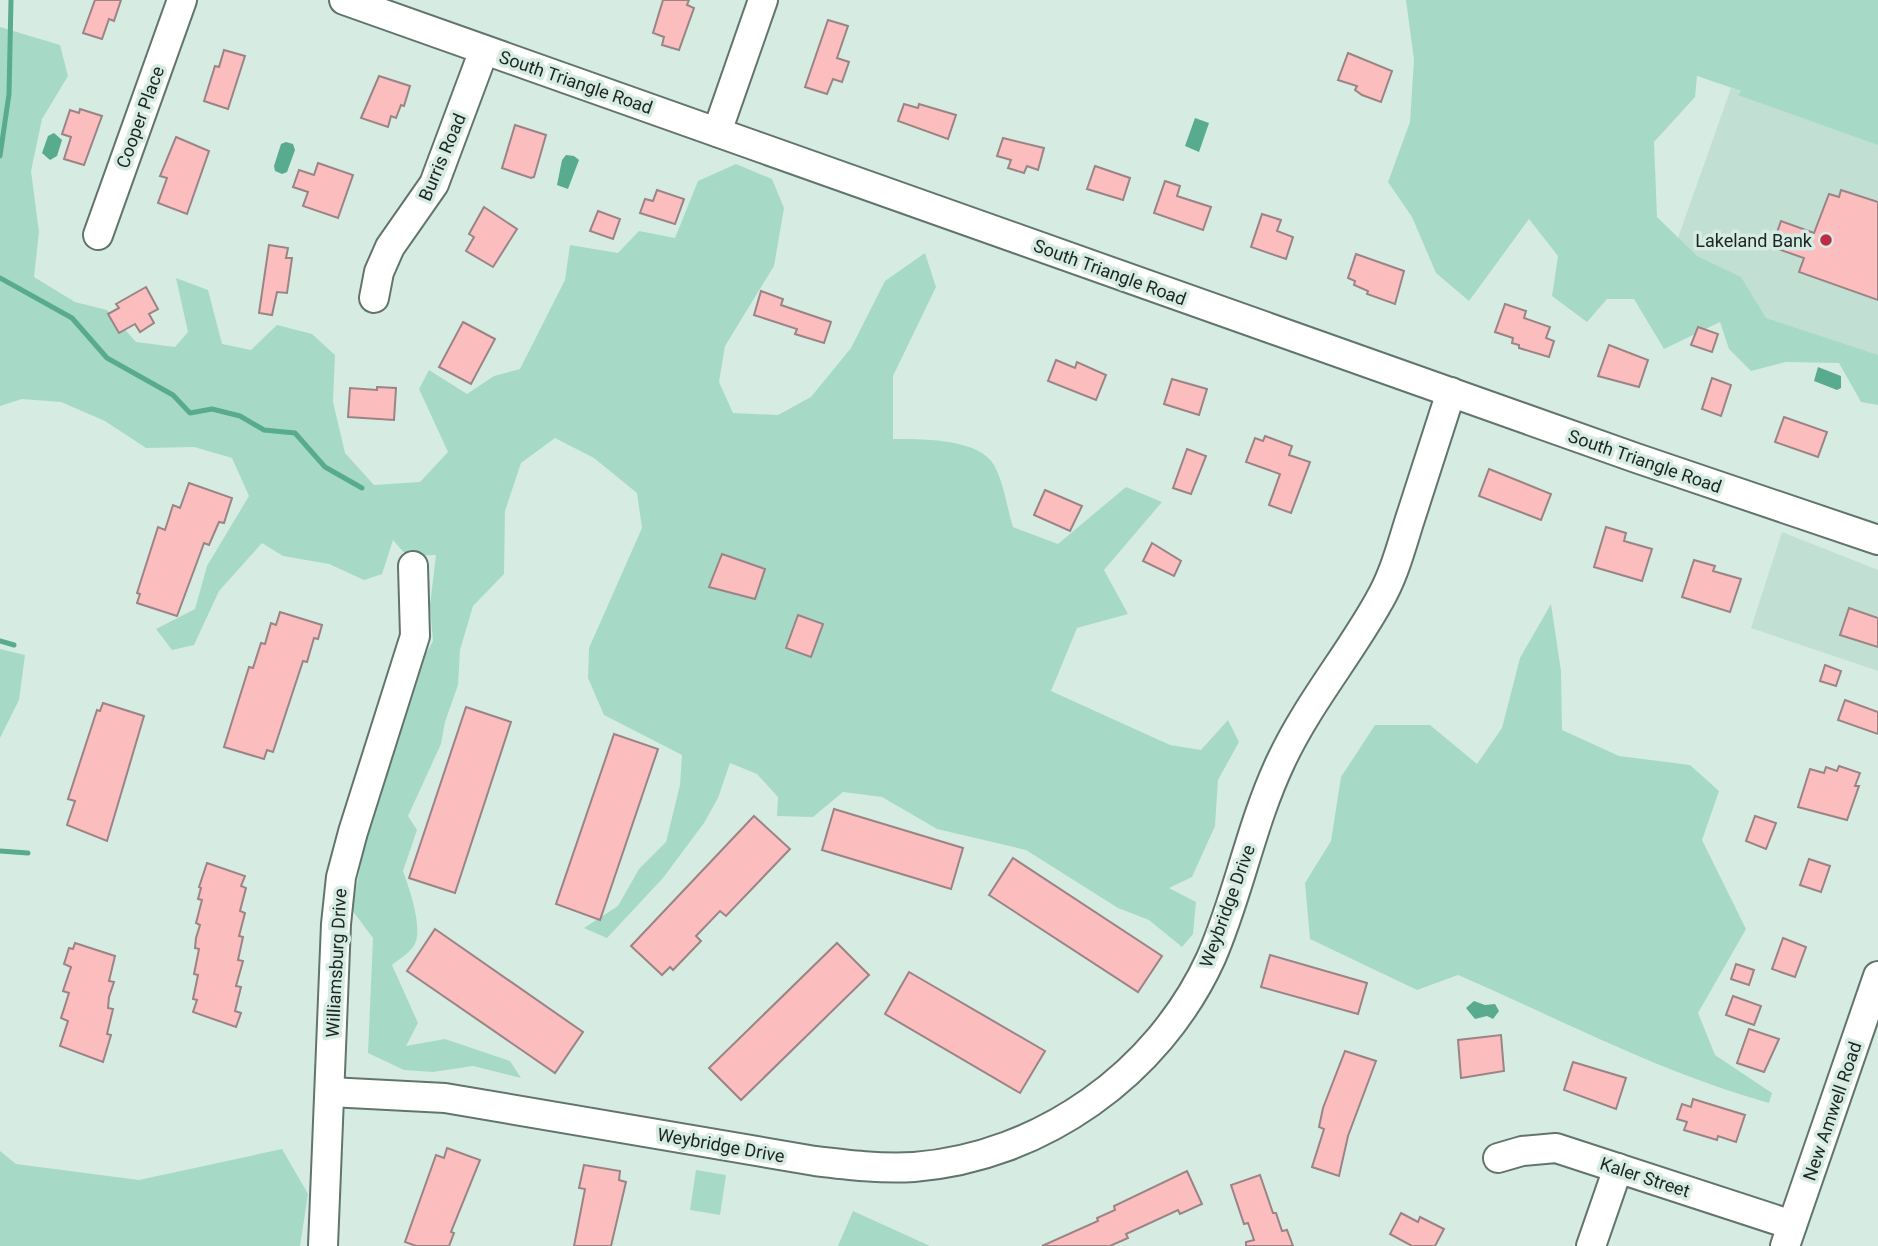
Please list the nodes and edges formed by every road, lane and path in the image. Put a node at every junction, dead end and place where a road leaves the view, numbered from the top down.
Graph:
1 (182, 0) edge
2 (344, 0) edge
3 (763, 0) edge
4 (484, 50) junction
5 (717, 132) junction
6 (98, 235) dead end
7 (374, 298) dead end
8 (1451, 392) junction
9 (1878, 540) edge
10 (414, 566) dead end
11 (1878, 976) edge
12 (330, 1092) junction
13 (1497, 1158) dead end
14 (1618, 1168) junction
15 (1788, 1236) edge
16 (323, 1246) edge
17 (1591, 1246) edge

1 - 6 street, Cooper Place
2 - 4 street, South Triangle Road
3 - 5 street
4 - 5 street, South Triangle Road
4 - 7 street, Burris Road
5 - 8 street, South Triangle Road
8 - 9 street, South Triangle Road
8 - 12 street, Weybridge Drive
10 - 12 street, Williamsburg Drive
11 - 15 street, New Amwell Road
12 - 16 street, Williamsburg Drive
13 - 14 street, Kaler Street
14 - 15 street, Kaler Street
14 - 17 street

